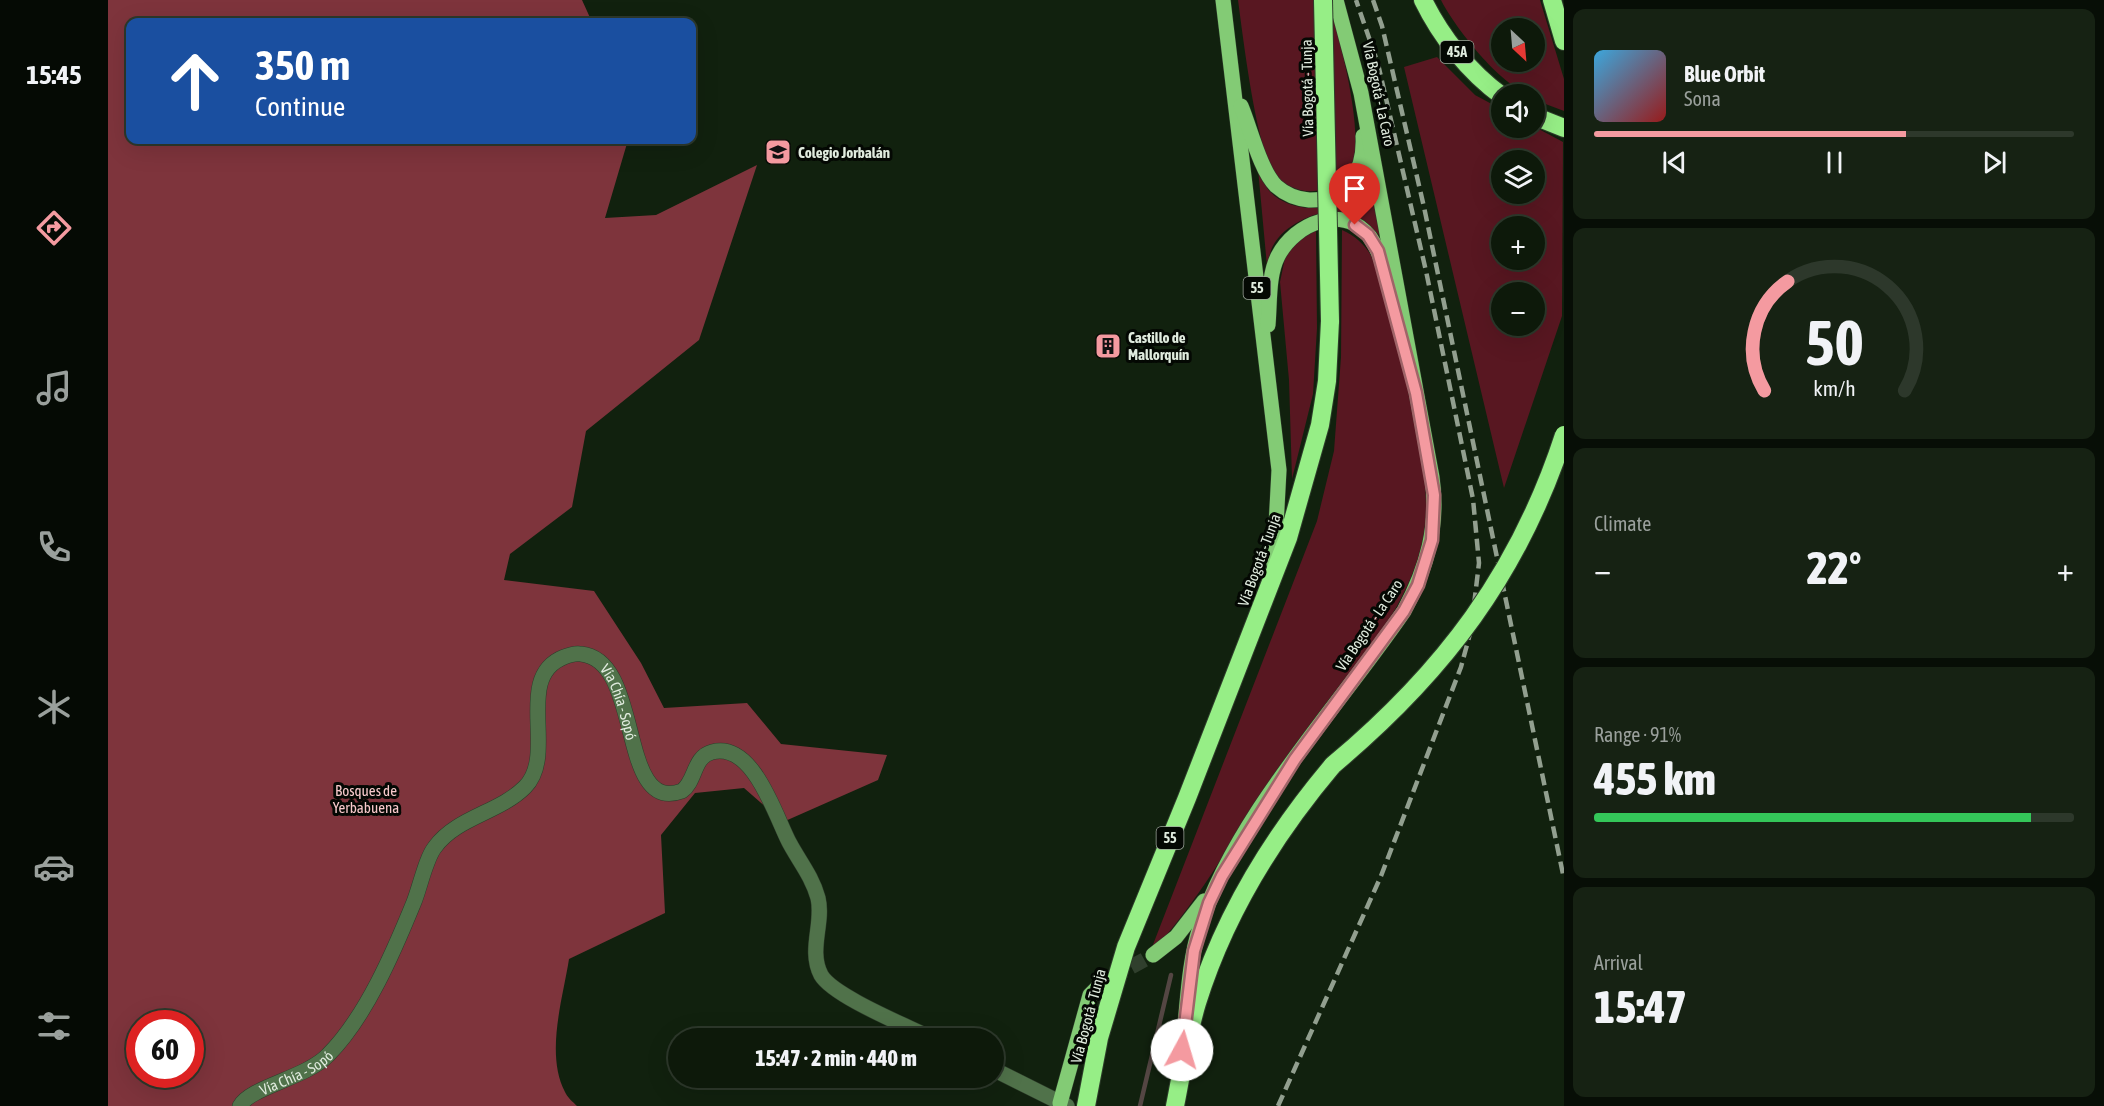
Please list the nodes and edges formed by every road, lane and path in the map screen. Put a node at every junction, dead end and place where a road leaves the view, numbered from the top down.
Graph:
1 (1223, 0) edge
2 (1323, 0) edge
3 (1336, 0) edge
4 (1423, 0) edge
5 (1552, 0) edge
6 (1564, 41) edge
7 (1234, 86) junction
8 (1491, 86) edge
9 (1362, 93) junction
10 (1545, 120) edge
11 (1563, 126) edge
12 (1266, 361) junction
13 (1416, 393) junction
14 (1564, 435) edge
15 (1273, 576) junction
16 (1231, 860) junction
17 (1153, 955) tunnel mouth
18 (1101, 984) tunnel mouth
19 (911, 1028) edge
20 (1004, 1074) edge
21 (1176, 1100) edge
22 (1064, 1104) edge
23 (240, 1106) edge
24 (1086, 1106) edge

1 - 7 main road, 55
2 - 15 highway, Vía Bogotá - Tunja / 55, bridge
3 - 9 main road, Vía Bogotá - La Caro
4 - 8 highway, 45A
5 - 6 highway
7 - 9 main road
7 - 12 main road, 55
9 - 13 main road, Vía Bogotá - La Caro
10 - 11 highway
12 - 13 main road
12 - 15 main road, 55
13 - 16 main road, Vía Bogotá - La Caro
14 - 21 highway, bridge
15 - 24 highway, Vía Bogotá - Tunja / 55
16 - 17 main road
16 - 21 main road, Vía Bogotá - La Caro
18 - 22 main road
19 - 23 street, Vía Chía - Sopó
20 - 22 street

